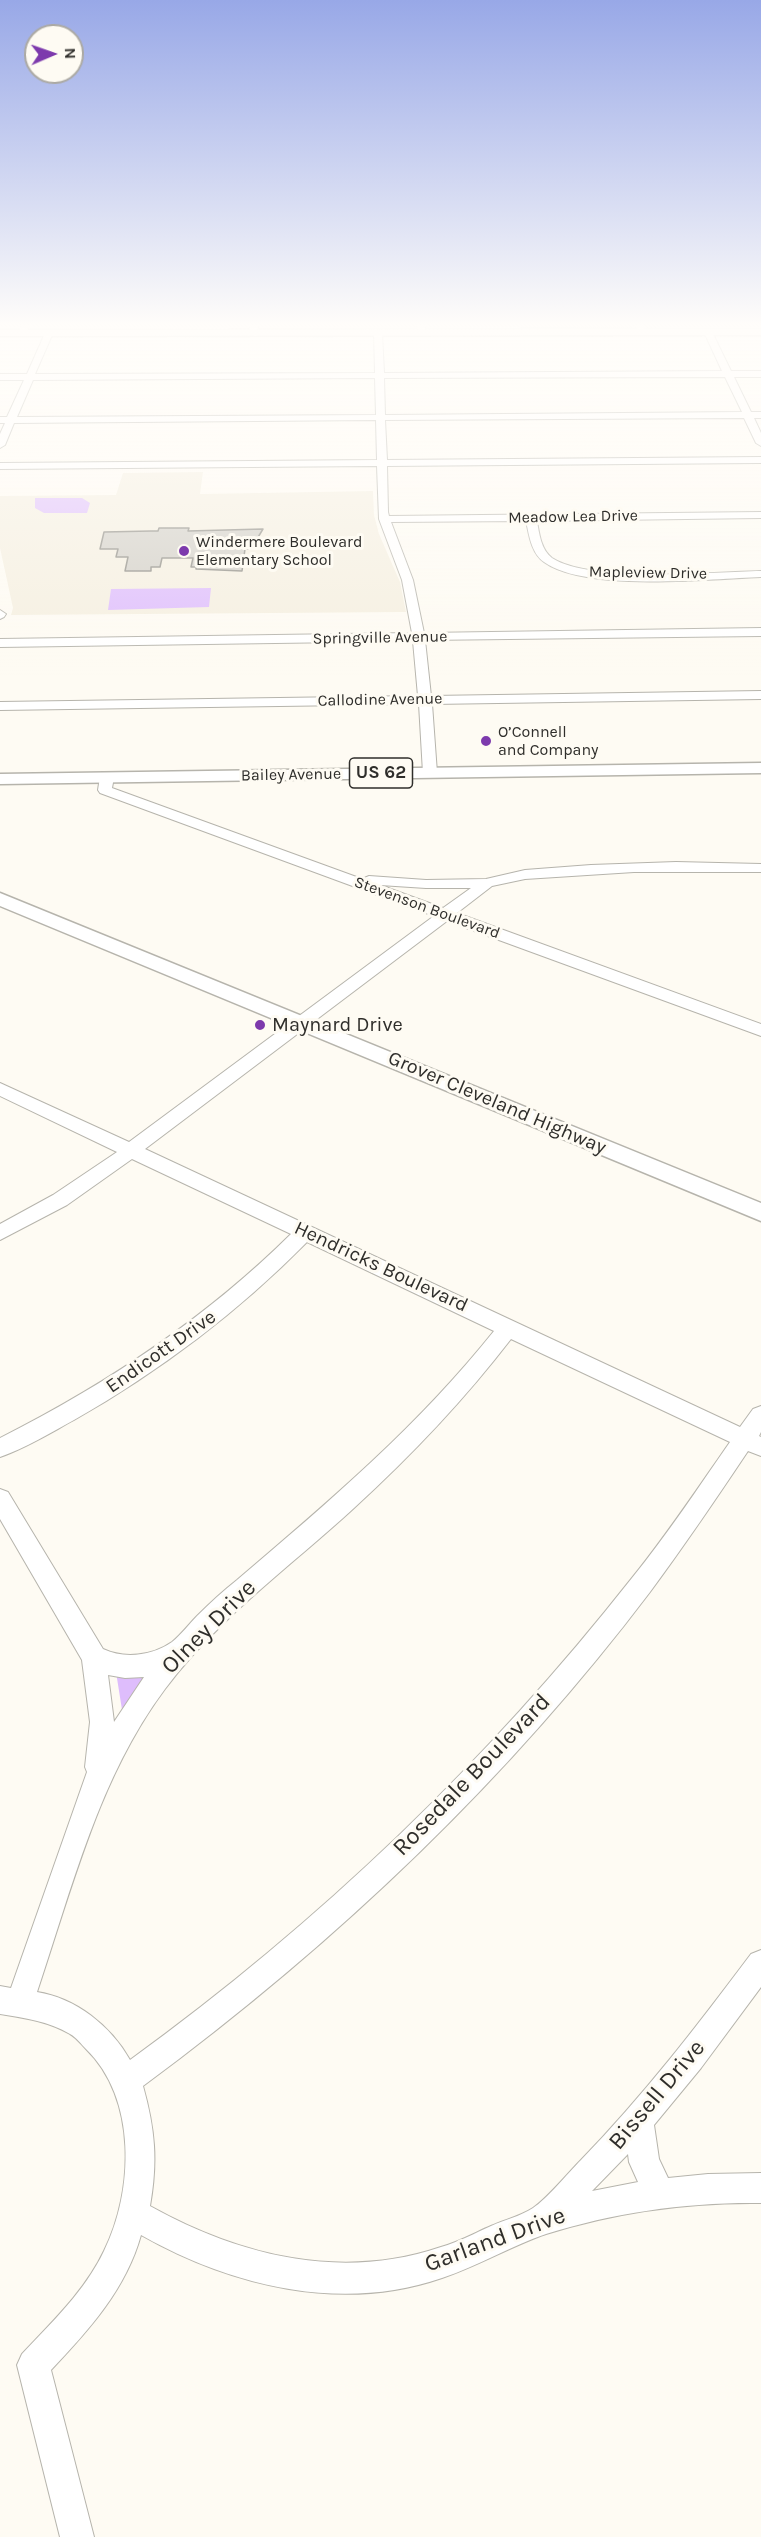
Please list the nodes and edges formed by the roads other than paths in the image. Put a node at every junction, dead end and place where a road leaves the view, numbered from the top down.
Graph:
1 (380, 440) edge
2 (761, 460) edge
3 (381, 465) junction
4 (761, 465) edge
5 (0, 468) edge
6 (761, 514) edge
7 (531, 518) junction
8 (384, 519) junction
9 (761, 574) edge
10 (761, 632) edge
11 (418, 637) junction
12 (0, 644) edge
13 (761, 695) edge
14 (424, 700) junction
15 (0, 706) edge
16 (761, 768) edge
17 (430, 772) junction
18 (107, 777) junction
19 (0, 779) edge
20 (761, 868) edge
21 (345, 878) junction
22 (487, 883) junction
23 (0, 899) edge
24 (444, 914) junction
25 (301, 1022) junction
26 (761, 1030) edge
27 (0, 1089) edge
28 (130, 1151) junction
29 (761, 1212) edge
30 (305, 1232) junction
31 (0, 1233) edge
32 (509, 1327) junction
33 (761, 1415) edge
34 (753, 1443) edge
35 (0, 1449) edge
36 (0, 1499) edge
37 (181, 1649) junction
38 (94, 1657) junction
39 (95, 1784) junction
40 (761, 1964) edge
41 (10, 2000) edge
42 (126, 2080) junction
43 (639, 2121) junction
44 (761, 2188) edge
45 (660, 2194) junction
46 (133, 2213) junction
47 (544, 2219) junction
48 (77, 2537) edge

1 - 3 street
2 - 3 street
3 - 4 street
3 - 5 street
3 - 8 street
6 - 7 street, Meadow Lea Drive
7 - 8 street, Meadow Lea Drive
7 - 9 street, Mapleview Drive
8 - 11 street
10 - 11 street, Springville Avenue
11 - 12 street, Springville Avenue
11 - 14 street
13 - 14 street, Callodine Avenue
14 - 15 street, Callodine Avenue
14 - 17 street
16 - 17 main road, Bailey Avenue / US 62
17 - 18 main road, Bailey Avenue / US 62
18 - 19 main road, Bailey Avenue / US 62
18 - 21 street, Stevenson Boulevard
20 - 22 street
21 - 22 street
21 - 24 street, Stevenson Boulevard
22 - 24 street
23 - 25 main road, Grover Cleveland Highway
24 - 25 street
24 - 26 street, Stevenson Boulevard
25 - 28 street
25 - 29 main road, Grover Cleveland Highway
27 - 28 street, Hendricks Boulevard
28 - 30 street, Hendricks Boulevard
28 - 31 street
30 - 32 street, Hendricks Boulevard
30 - 35 street, Endicott Drive
32 - 34 street, Hendricks Boulevard
32 - 37 street, Olney Drive
33 - 34 street, Rosedale Boulevard
34 - 42 street, Rosedale Boulevard
36 - 38 street
37 - 38 street
37 - 39 street, Olney Drive
38 - 39 street
39 - 41 street, Olney Drive
40 - 43 street, Bissell Drive
41 - 42 street
42 - 46 street
43 - 45 street
43 - 47 street, Bissell Drive
44 - 45 street, Garland Drive
45 - 47 street, Garland Drive
46 - 47 street, Garland Drive
46 - 48 street

